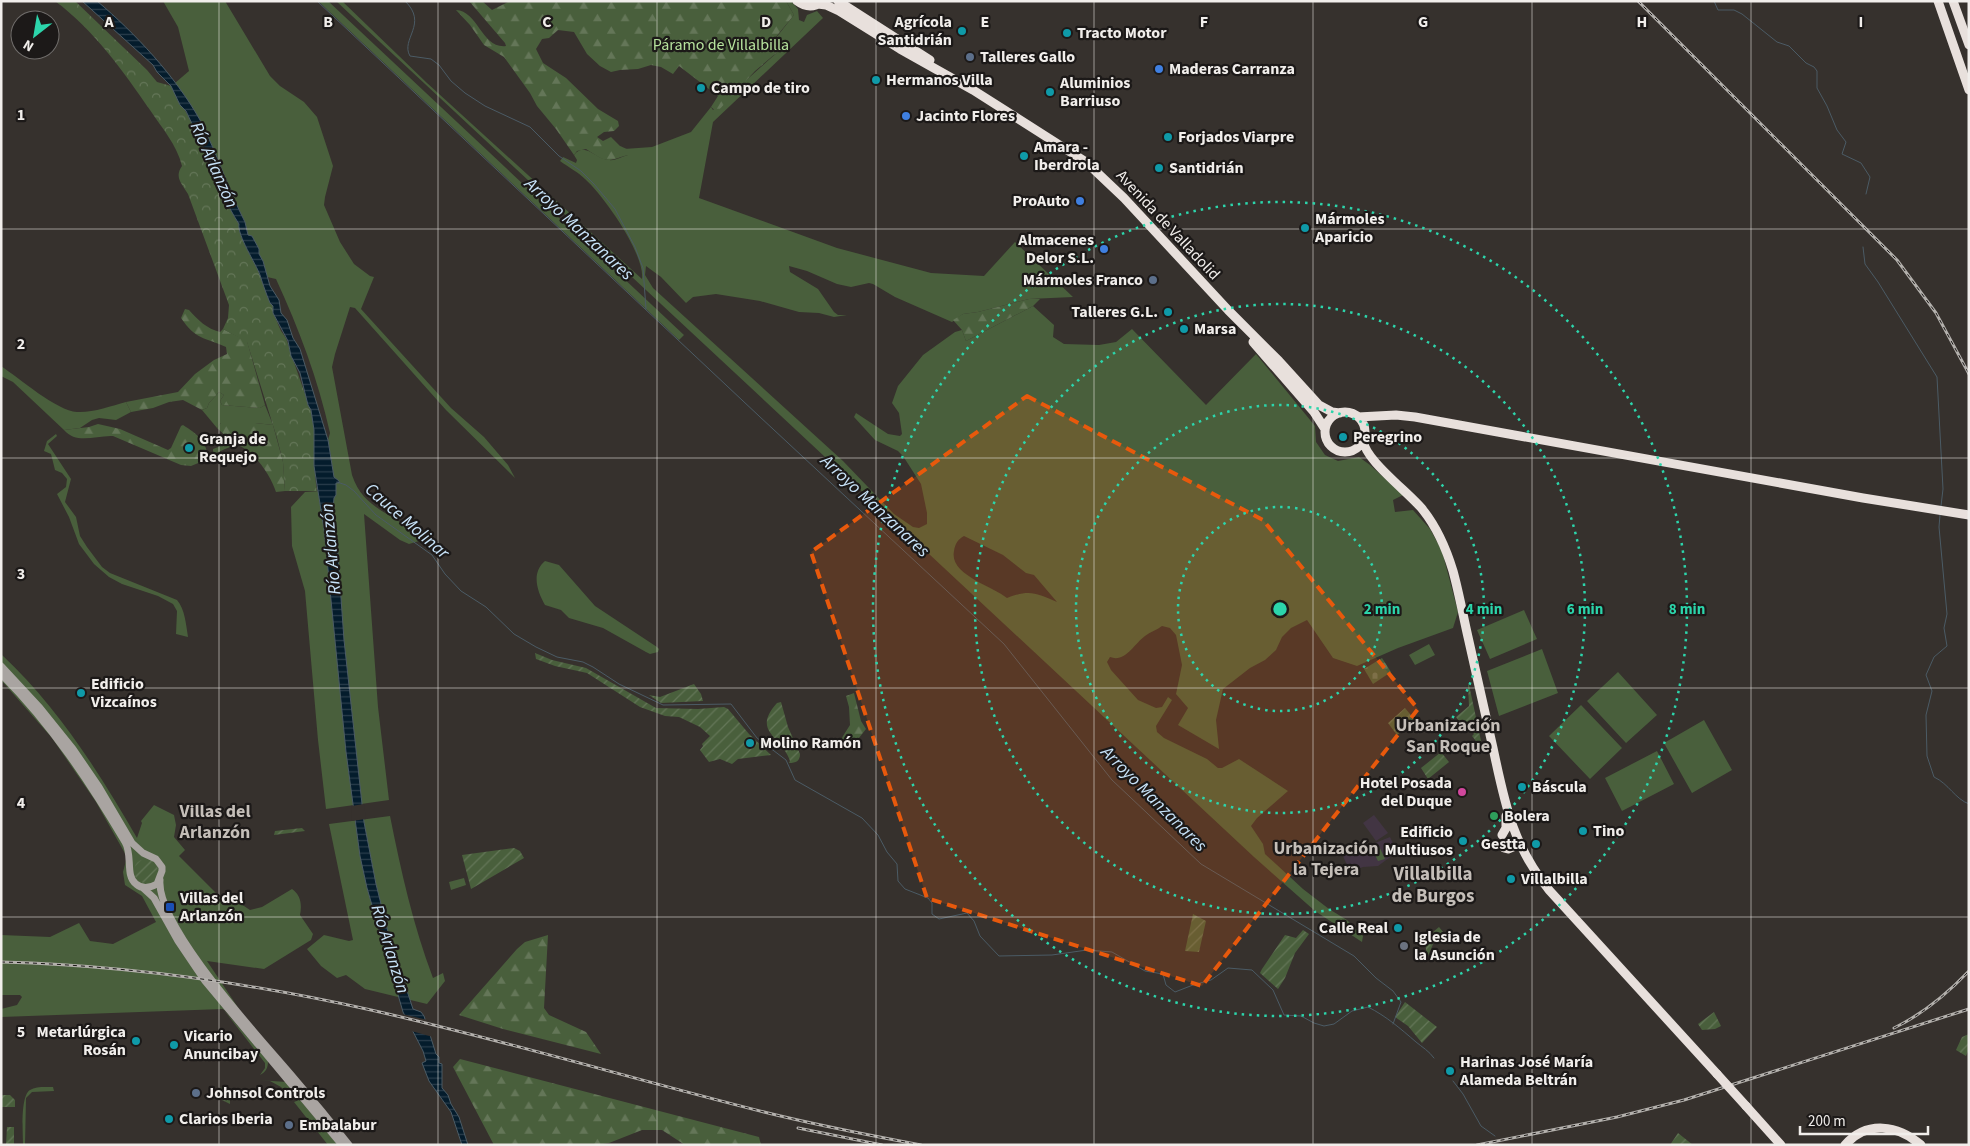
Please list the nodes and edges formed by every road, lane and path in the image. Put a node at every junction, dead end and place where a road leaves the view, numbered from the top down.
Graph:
1 (797, 1) edge
2 (838, 1) edge
3 (1938, 1) edge
4 (1953, 1) edge
5 (820, 3) edge
6 (1969, 44) edge
7 (973, 90) junction
8 (1969, 90) edge
9 (1216, 298) junction
10 (1340, 413) junction
11 (1382, 416) junction
12 (1358, 417) junction
13 (1325, 429) junction
14 (1364, 438) junction
15 (1350, 452) junction
16 (1374, 461) junction
17 (1969, 515) edge
18 (1, 666) edge
19 (1, 674) edge
20 (1508, 816) junction
21 (1516, 844) junction
22 (1504, 848) dead end
23 (148, 855) junction
24 (1528, 862) junction
25 (130, 868) junction
26 (160, 880) junction
27 (1545, 885) junction
28 (143, 888) junction
29 (342, 1145) edge
30 (349, 1145) edge
31 (1781, 1145) edge
32 (1845, 1145) edge
33 (1921, 1145) edge

1 - 5 highway
2 - 7 highway
3 - 8 highway
4 - 6 highway
5 - 7 highway
7 - 9 highway, Avenida de Valladolid
9 - 10 highway
9 - 13 highway
10 - 12 highway
10 - 13 highway
11 - 12 highway
11 - 14 highway
11 - 17 highway
12 - 14 highway
13 - 15 highway
14 - 15 highway
14 - 16 highway
15 - 16 highway
16 - 20 highway
18 - 23 street
19 - 25 street
20 - 21 highway
20 - 21 highway
20 - 24 highway
21 - 22 highway
21 - 24 highway
21 - 27 highway
23 - 25 street
23 - 26 street
24 - 27 highway
25 - 28 street
26 - 28 street
26 - 30 street
27 - 31 highway, bridge
28 - 29 street
32 - 33 highway

